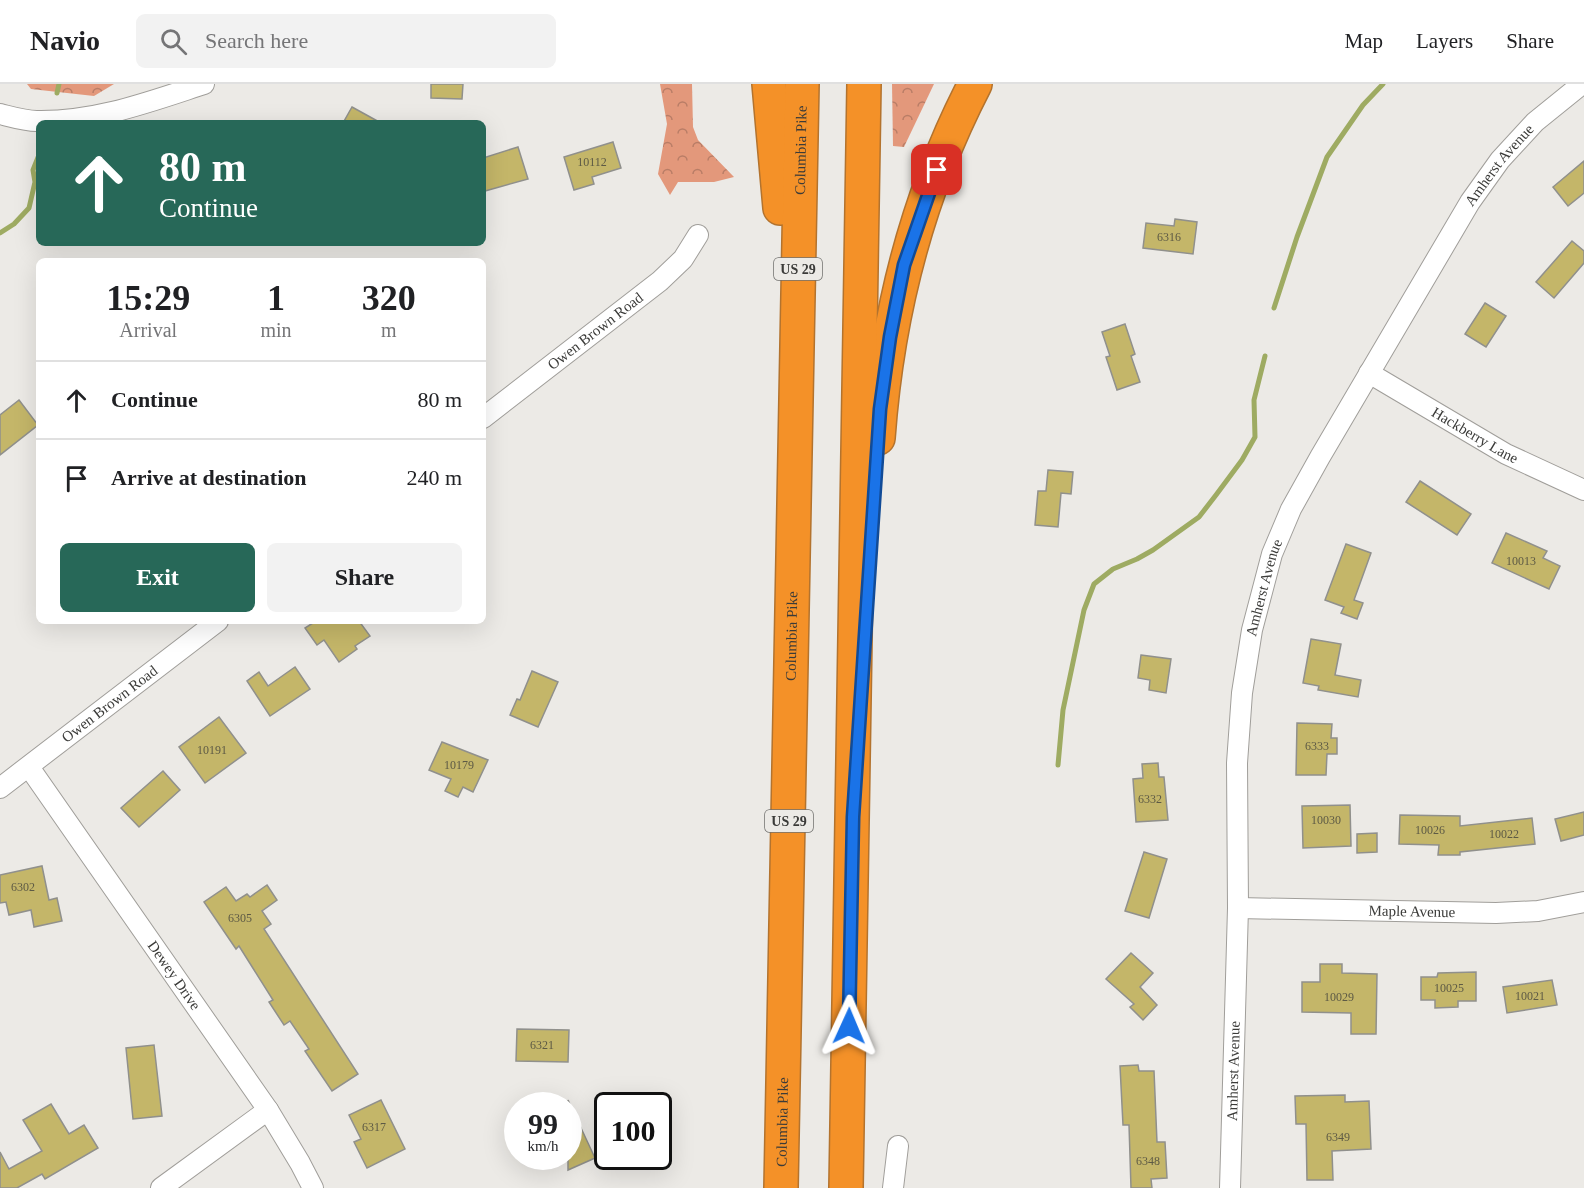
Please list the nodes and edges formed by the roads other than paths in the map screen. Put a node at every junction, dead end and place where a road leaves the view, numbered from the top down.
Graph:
1 (204, 84) edge
2 (769, 84) edge
3 (802, 84) edge
4 (864, 84) edge
5 (975, 84) edge
6 (1582, 84) edge
7 (0, 114) edge
8 (57, 120) edge
9 (36, 121) edge
10 (698, 235) dead end
11 (1369, 373) junction
12 (486, 416) edge
13 (796, 454) junction
14 (1584, 490) edge
15 (214, 624) edge
16 (29, 767) junction
17 (0, 788) edge
18 (853, 817) junction
19 (1584, 902) edge
20 (1238, 908) junction
21 (268, 1110) junction
22 (898, 1146) dead end
23 (161, 1188) edge
24 (312, 1188) edge
25 (781, 1188) edge
26 (846, 1188) edge
27 (893, 1188) edge
28 (1230, 1188) edge

1 - 8 street
2 - 13 highway
3 - 13 highway, Columbia Pike / US 29
4 - 18 highway
5 - 18 highway
6 - 11 street, Amherst Avenue
7 - 9 street
10 - 12 street, Owen Brown Road
11 - 14 street, Hackberry Lane
11 - 20 street, Amherst Avenue
13 - 25 highway, Columbia Pike / US 29
15 - 16 street, Owen Brown Road
16 - 17 street, Owen Brown Road
16 - 21 street, Dewey Drive
18 - 26 highway
19 - 20 street, Maple Avenue
20 - 28 street, Amherst Avenue
21 - 23 street
21 - 24 street, Dewey Drive
22 - 27 street

